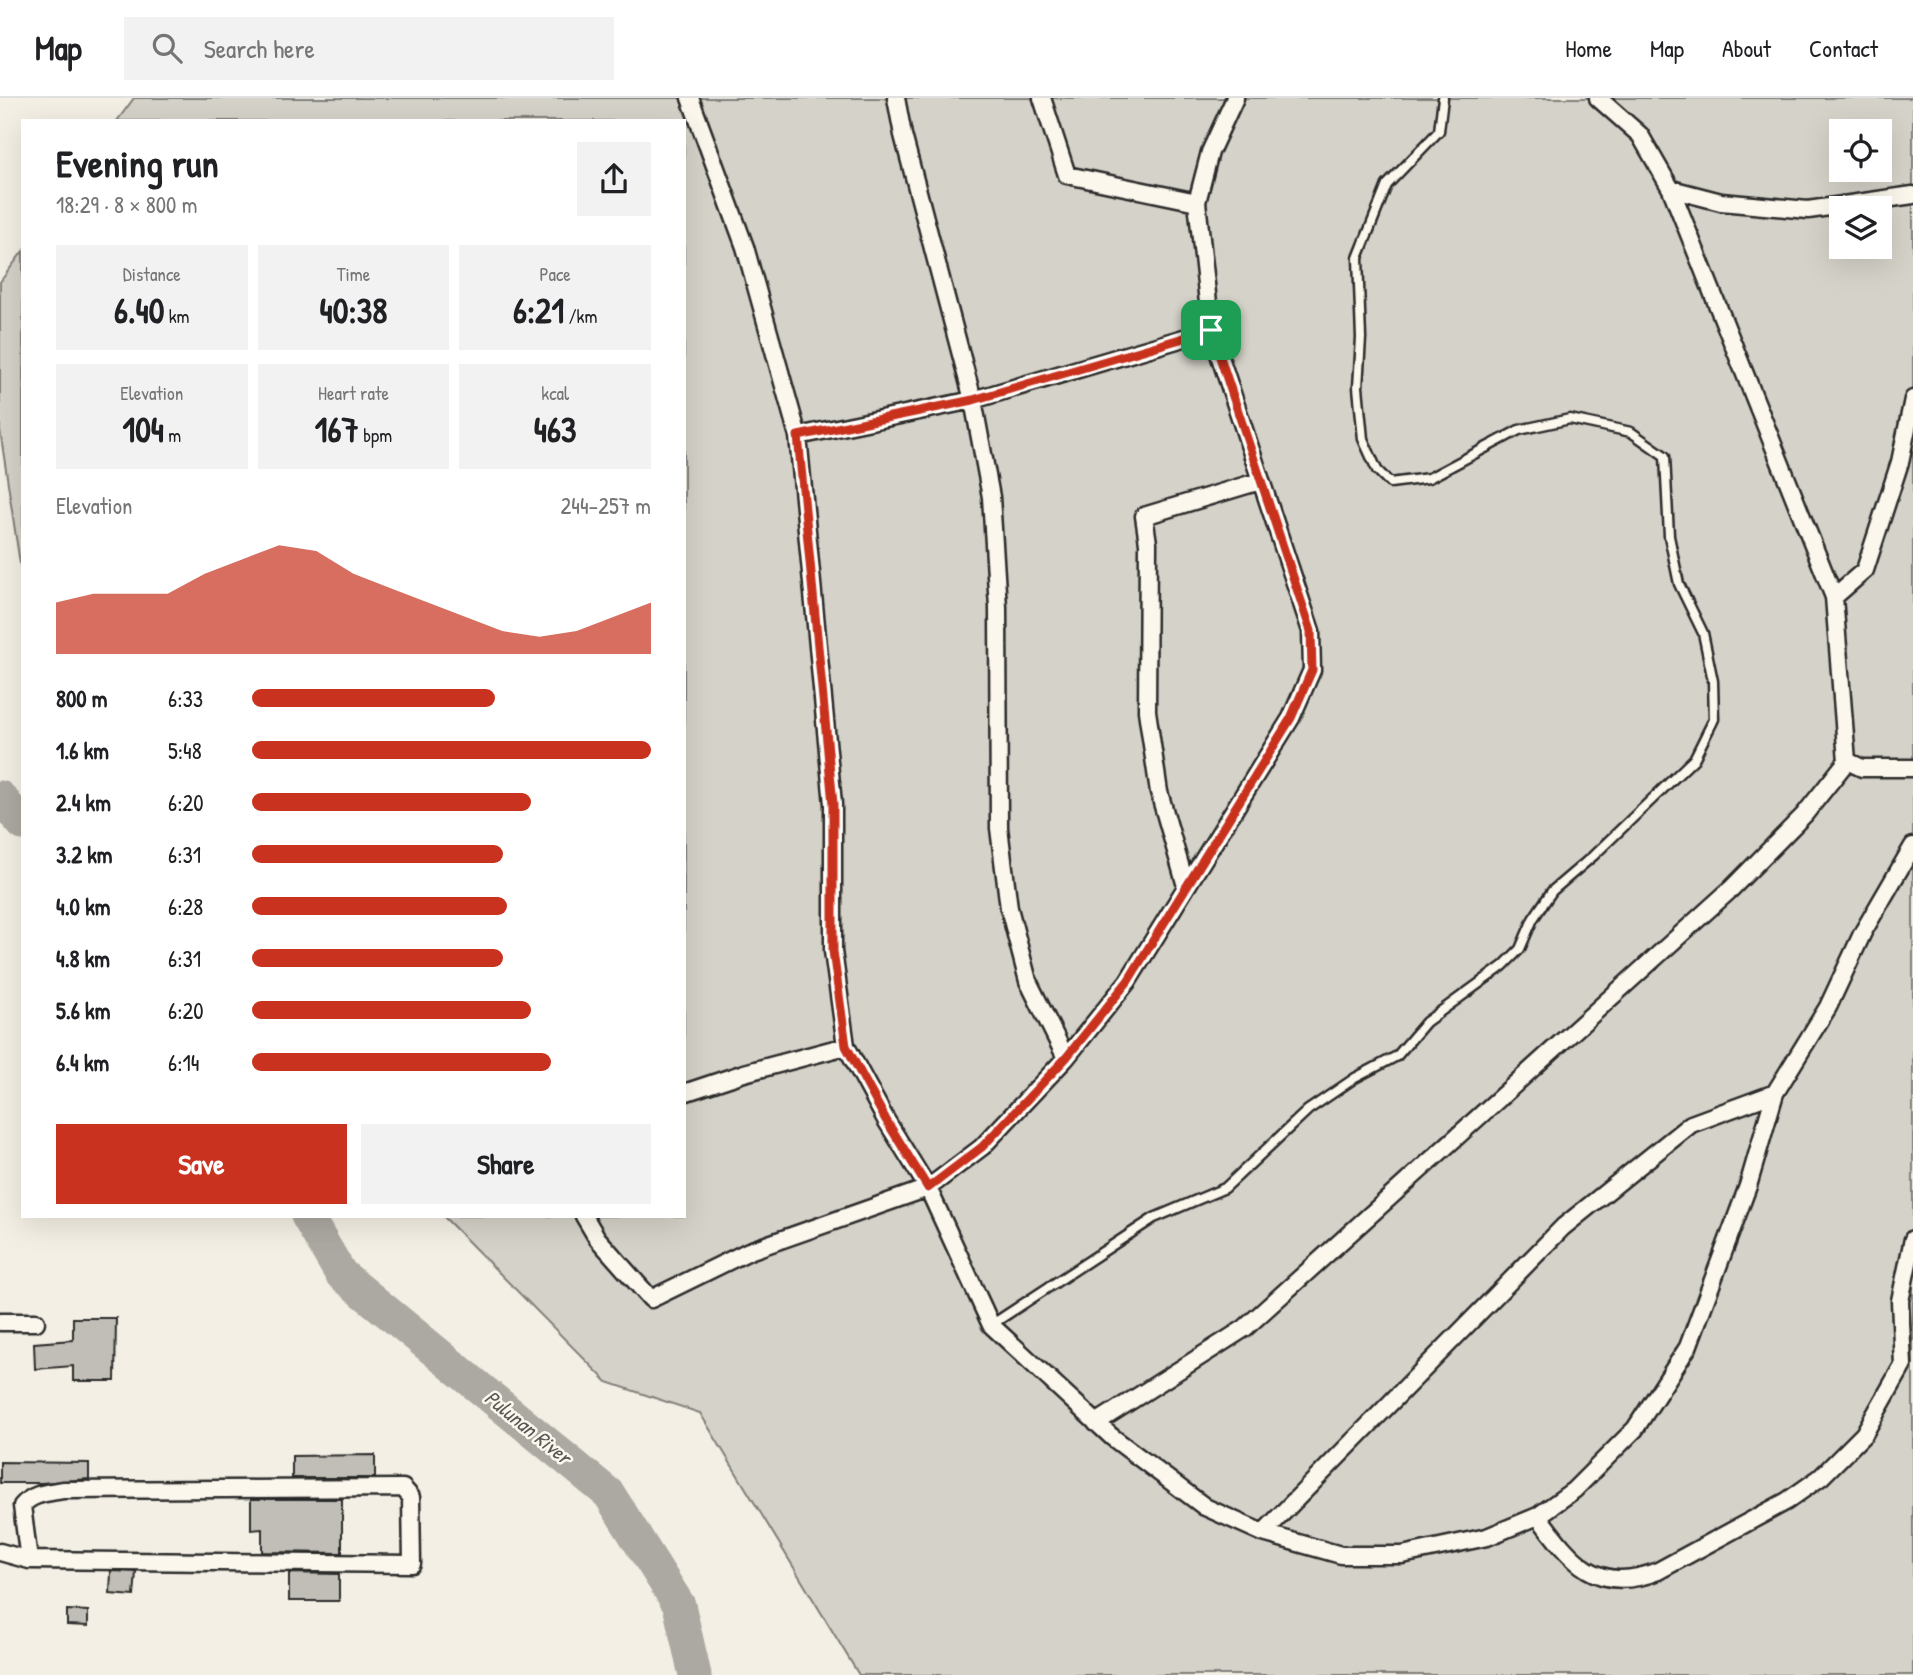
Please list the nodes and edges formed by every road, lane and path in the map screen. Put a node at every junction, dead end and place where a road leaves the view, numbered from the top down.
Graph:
1 (690, 98) edge
2 (896, 98) edge
3 (1042, 98) edge
4 (1235, 98) edge
5 (1443, 98) edge
6 (1598, 98) edge
7 (1671, 189) junction
8 (1913, 195) edge
9 (1197, 202) junction
10 (1211, 330) junction
11 (1913, 399) edge
12 (973, 400) junction
13 (798, 436) junction
14 (1260, 481) junction
15 (1834, 597) junction
16 (1847, 761) junction
17 (1913, 768) edge
18 (1913, 846) edge
19 (1186, 886) junction
20 (846, 1046) junction
21 (1066, 1058) junction
22 (686, 1092) edge
23 (1774, 1093) junction
24 (928, 1188) junction
25 (585, 1218) edge
26 (1913, 1240) edge
27 (0, 1322) edge
28 (36, 1322) dead end
29 (991, 1325) junction
30 (1096, 1423) junction
31 (1538, 1516) junction
32 (1263, 1533) junction
33 (0, 1552) edge
34 (29, 1560) junction

1 - 13 street
2 - 12 street
3 - 9 street
4 - 9 street
5 - 29 lane
6 - 7 street
7 - 8 street
7 - 15 street
9 - 10 street
10 - 12 street
10 - 14 street
11 - 15 street
12 - 13 street
12 - 21 street
13 - 20 street
14 - 19 street
14 - 19 street
15 - 16 street
16 - 17 street
16 - 30 street
18 - 23 street
19 - 21 street
20 - 22 street
20 - 24 street
21 - 24 street
23 - 31 street
23 - 32 street
24 - 25 street
24 - 29 street
26 - 31 street
27 - 28 street
29 - 30 street
30 - 32 street
31 - 32 street
33 - 34 street
34 - 34 street

